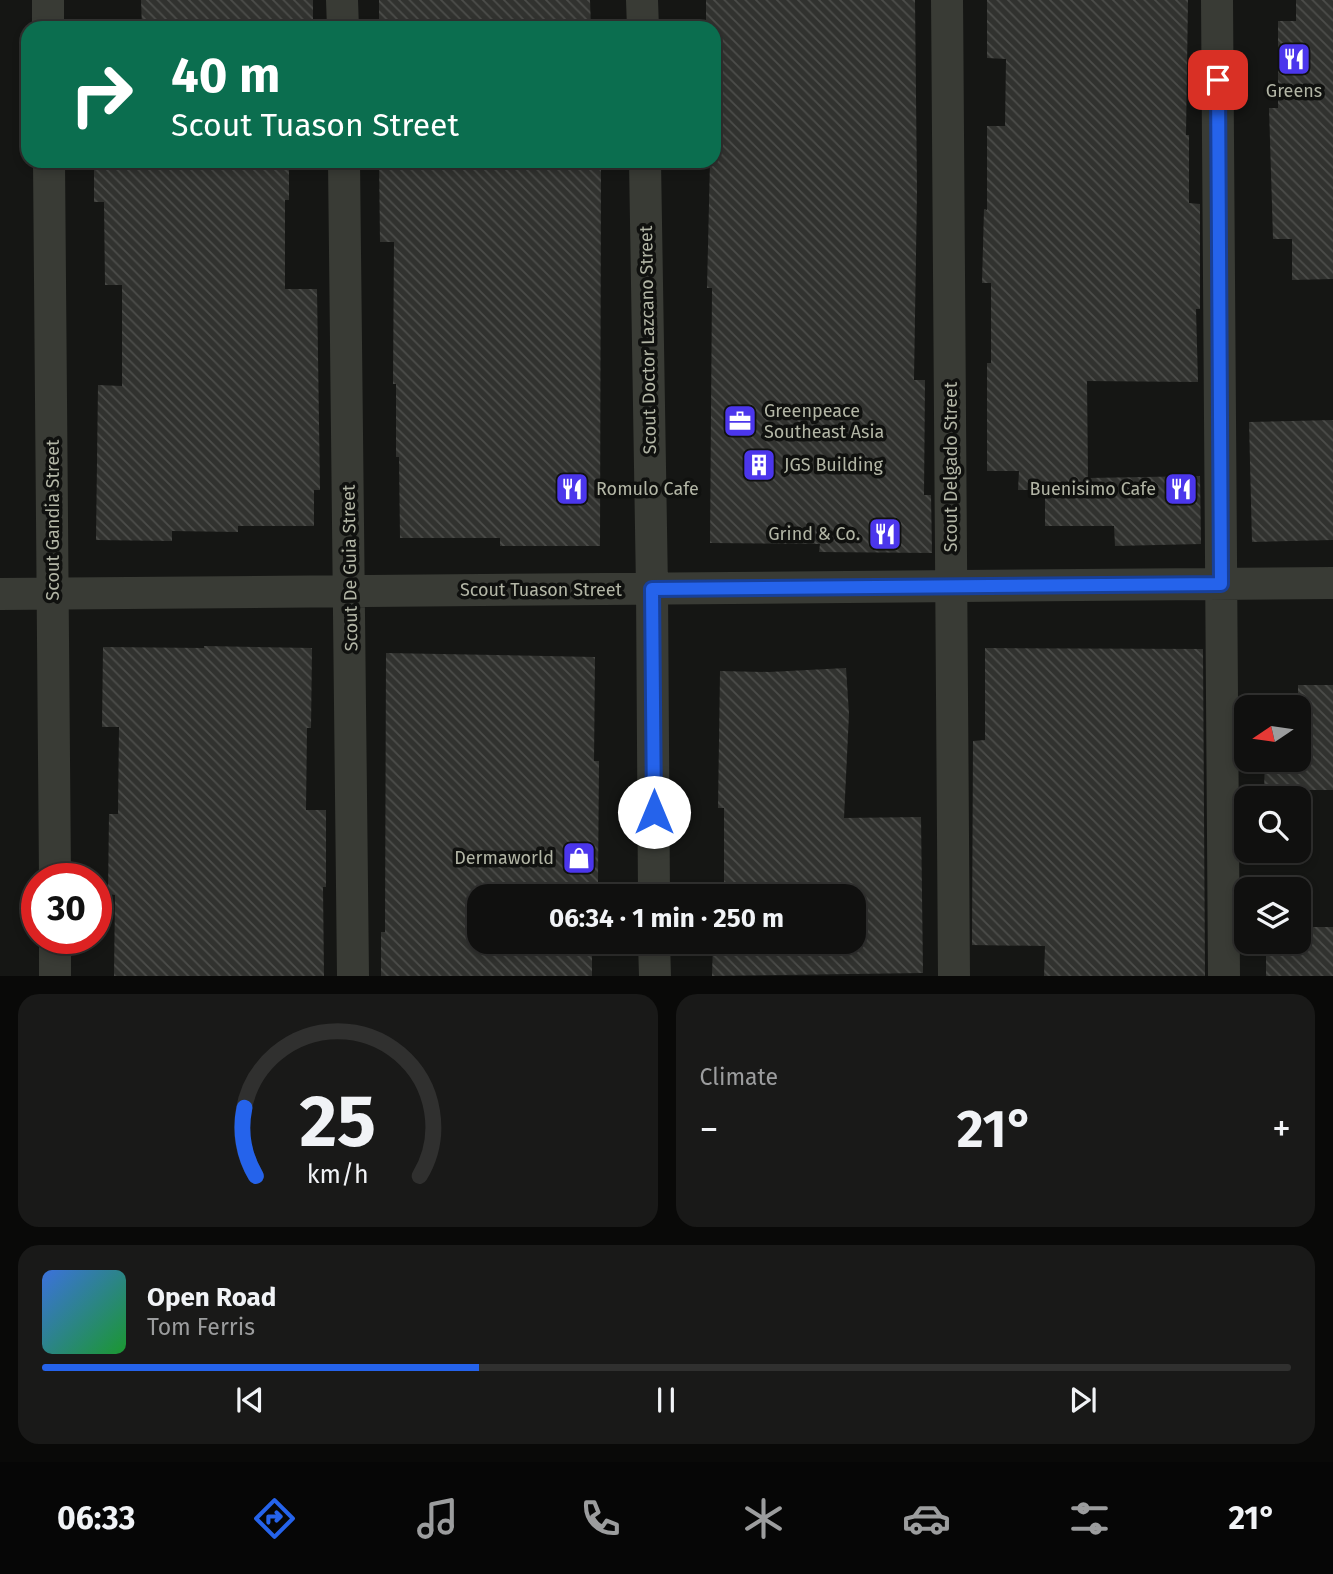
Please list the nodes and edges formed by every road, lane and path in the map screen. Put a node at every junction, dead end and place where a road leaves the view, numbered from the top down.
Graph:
1 (48, 0) edge
2 (342, 0) edge
3 (642, 0) edge
4 (947, 0) edge
5 (1217, 0) edge
6 (48, 21) edge
7 (343, 21) edge
8 (643, 21) edge
9 (50, 168) edge
10 (344, 168) edge
11 (645, 168) edge
12 (1333, 583) edge
13 (1221, 584) junction
14 (951, 586) junction
15 (652, 589) junction
16 (351, 592) junction
17 (0, 594) edge
18 (53, 594) junction
19 (55, 863) edge
20 (654, 884) edge
21 (55, 954) edge
22 (654, 954) edge
23 (55, 975) edge
24 (353, 975) edge
25 (654, 975) edge
26 (954, 975) edge
27 (1224, 975) edge

1 - 6 street
2 - 7 street
3 - 8 street
4 - 14 street, Scout Delgado Street
5 - 13 street
9 - 18 street, Scout Gandia Street
10 - 16 street, Scout De Guia Street
11 - 15 street, Scout Doctor Lazcano Street
12 - 13 street, Scout Tuason Street
13 - 14 street, Scout Tuason Street
13 - 27 street
14 - 15 street, Scout Tuason Street
14 - 26 street, Scout Delgado Street
15 - 16 street, Scout Tuason Street
15 - 20 street, Scout Doctor Lazcano Street
16 - 18 street, Scout Tuason Street
16 - 24 street, Scout De Guia Street
17 - 18 street, Scout Tuason Street
18 - 19 street, Scout Gandia Street
21 - 23 street
22 - 25 street

